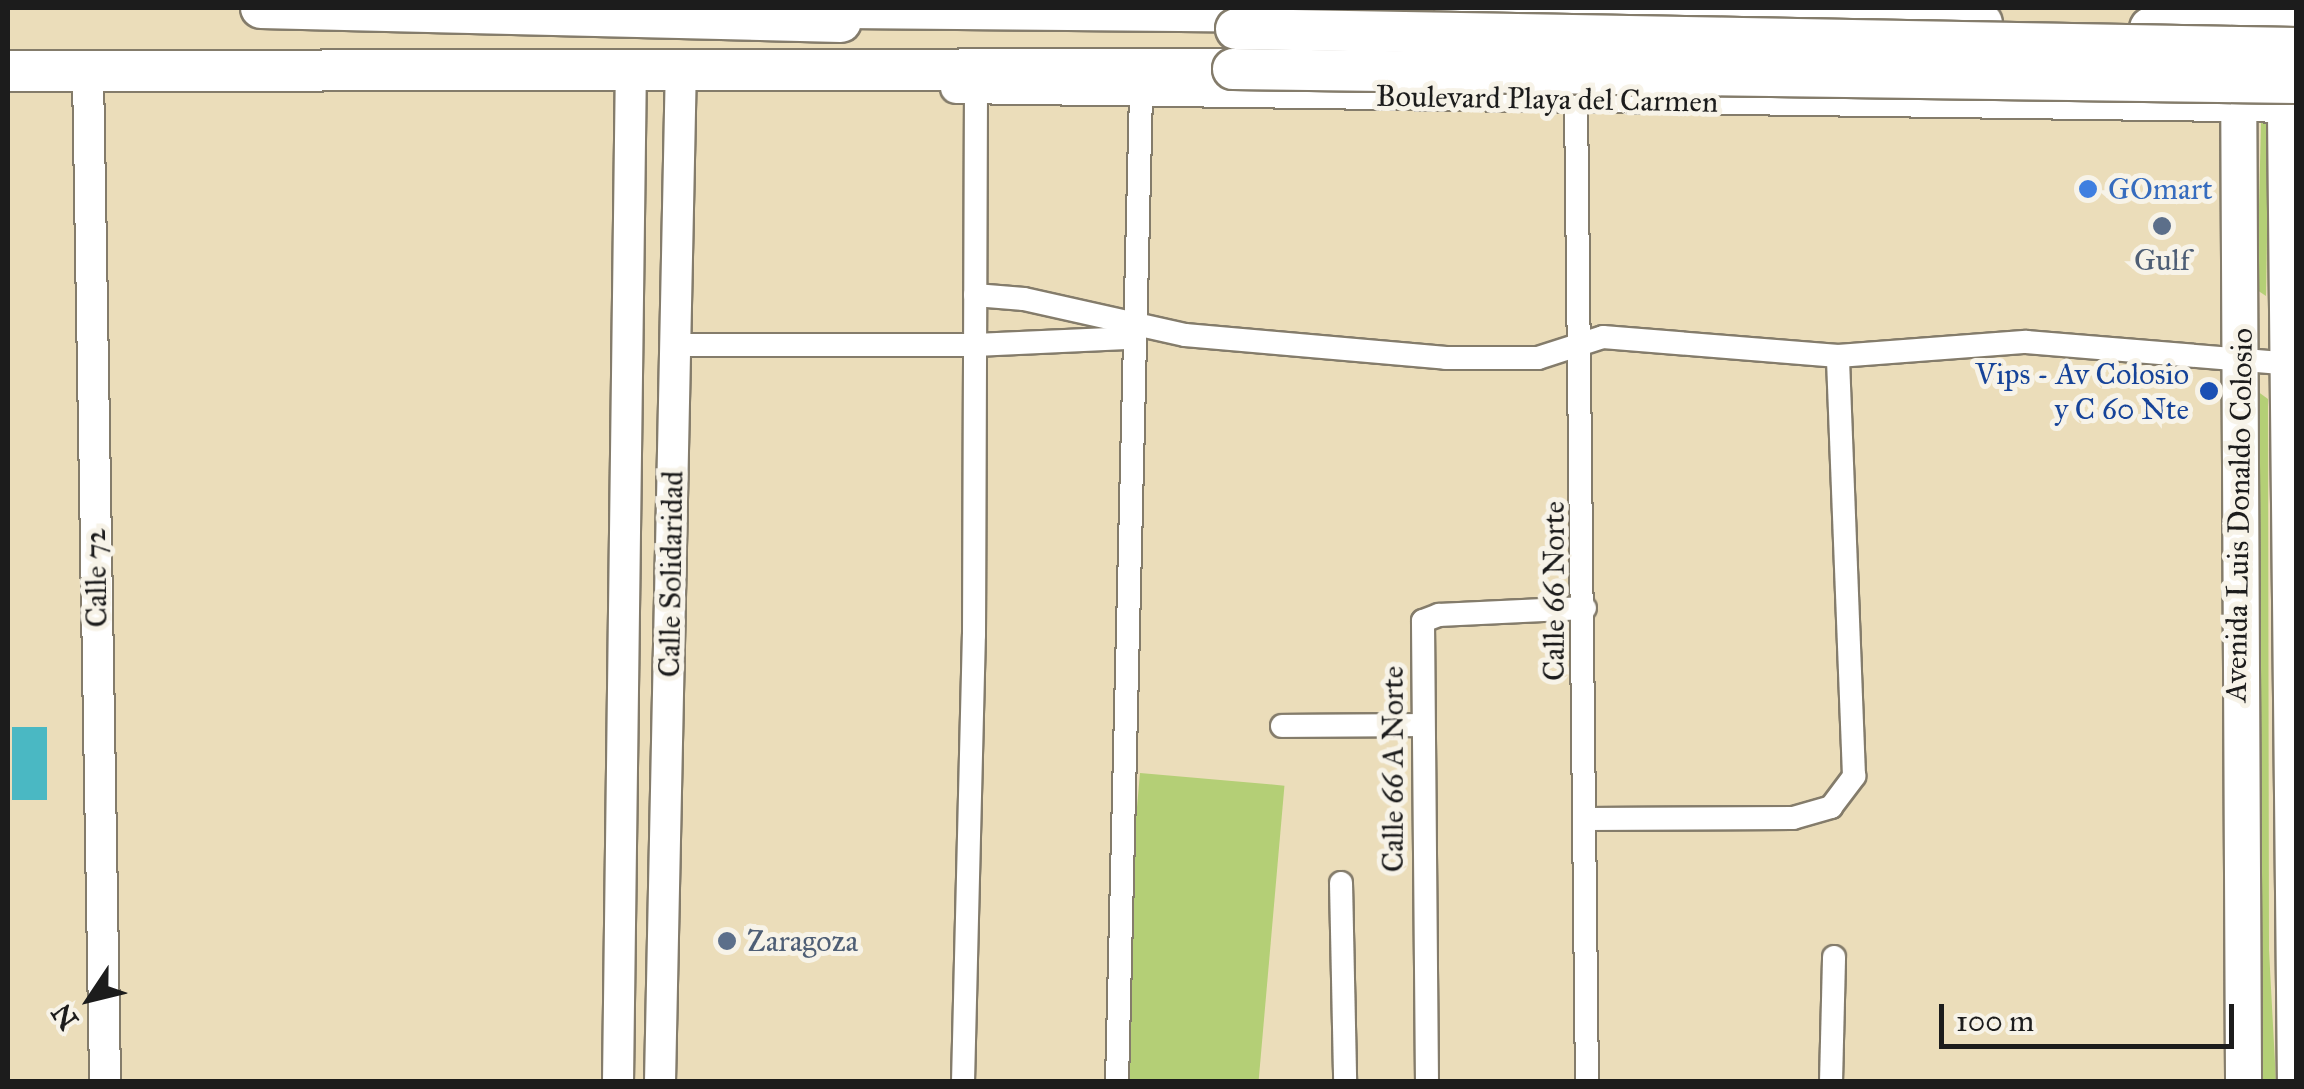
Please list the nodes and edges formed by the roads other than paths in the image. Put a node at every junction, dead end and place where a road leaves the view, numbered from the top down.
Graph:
1 (260, 8) edge
2 (440, 10) edge
3 (2226, 11) edge
4 (814, 21) junction
5 (2290, 22) edge
6 (2070, 26) junction
7 (680, 66) junction
8 (631, 67) junction
9 (803, 68) junction
10 (8, 72) edge
11 (88, 74) junction
12 (976, 89) junction
13 (1141, 94) junction
14 (2293, 99) edge
15 (1576, 100) junction
16 (2084, 105) junction
17 (2238, 106) junction
18 (628, 283) junction
19 (676, 285) junction
20 (975, 294) junction
21 (2241, 309) junction
22 (2291, 311) edge
23 (1132, 330) junction
24 (627, 340) junction
25 (675, 344) junction
26 (975, 345) junction
27 (1582, 346) junction
28 (1838, 356) junction
29 (2238, 360) junction
30 (2291, 364) edge
31 (1585, 608) junction
32 (1420, 725) junction
33 (1282, 726) dead end
34 (1586, 819) junction
35 (1341, 883) dead end
36 (1834, 957) dead end
37 (105, 1082) edge
38 (618, 1082) edge
39 (660, 1082) edge
40 (963, 1082) edge
41 (1117, 1082) edge
42 (1345, 1082) edge
43 (1427, 1082) edge
44 (1587, 1082) edge
45 (1831, 1082) edge
46 (2243, 1082) edge
47 (2294, 1082) edge

1 - 2 highway
2 - 4 highway
3 - 5 main road
3 - 6 highway
3 - 17 main road, Avenida Luis Donaldo Colosio
4 - 5 highway, bridge
4 - 6 highway
5 - 14 main road, Avenida Luis Donaldo Colosio
6 - 16 main road
7 - 8 highway
7 - 9 highway
7 - 19 main road, Calle Solidaridad
8 - 11 highway
8 - 18 main road, Calle Solidaridad
9 - 12 main road, Boulevard Playa del Carmen
9 - 14 highway, bridge
10 - 11 highway
11 - 37 main road, Calle 72
12 - 13 main road, Boulevard Playa del Carmen
12 - 20 street
13 - 15 main road, Boulevard Playa del Carmen
13 - 23 street
14 - 17 main road, Boulevard Playa del Carmen
14 - 22 main road, Avenida Luis Donaldo Colosio
15 - 16 main road, Boulevard Playa del Carmen
15 - 27 street, Calle 66 Norte
16 - 17 main road, Boulevard Playa del Carmen
17 - 21 main road, Avenida Luis Donaldo Colosio
18 - 19 main road
18 - 24 main road, Calle Solidaridad
19 - 25 main road, Calle Solidaridad
20 - 23 street
20 - 26 street
21 - 22 street
21 - 29 main road, Avenida Luis Donaldo Colosio
22 - 30 main road, Avenida Luis Donaldo Colosio
23 - 26 street
23 - 27 street
23 - 41 street
24 - 25 main road
24 - 38 main road, Calle Solidaridad
25 - 26 street
25 - 39 main road, Calle Solidaridad
26 - 40 street
27 - 28 street
27 - 31 street, Calle 66 Norte
28 - 29 street
28 - 34 street
29 - 30 street
29 - 46 main road, Avenida Luis Donaldo Colosio
30 - 47 main road, Avenida Luis Donaldo Colosio
31 - 32 street, Calle 66 A Norte
31 - 34 street, Calle 66 Norte
32 - 33 street
32 - 43 street, Calle 66 A Norte
34 - 44 street, Calle 66 Norte
35 - 42 street
36 - 45 street

